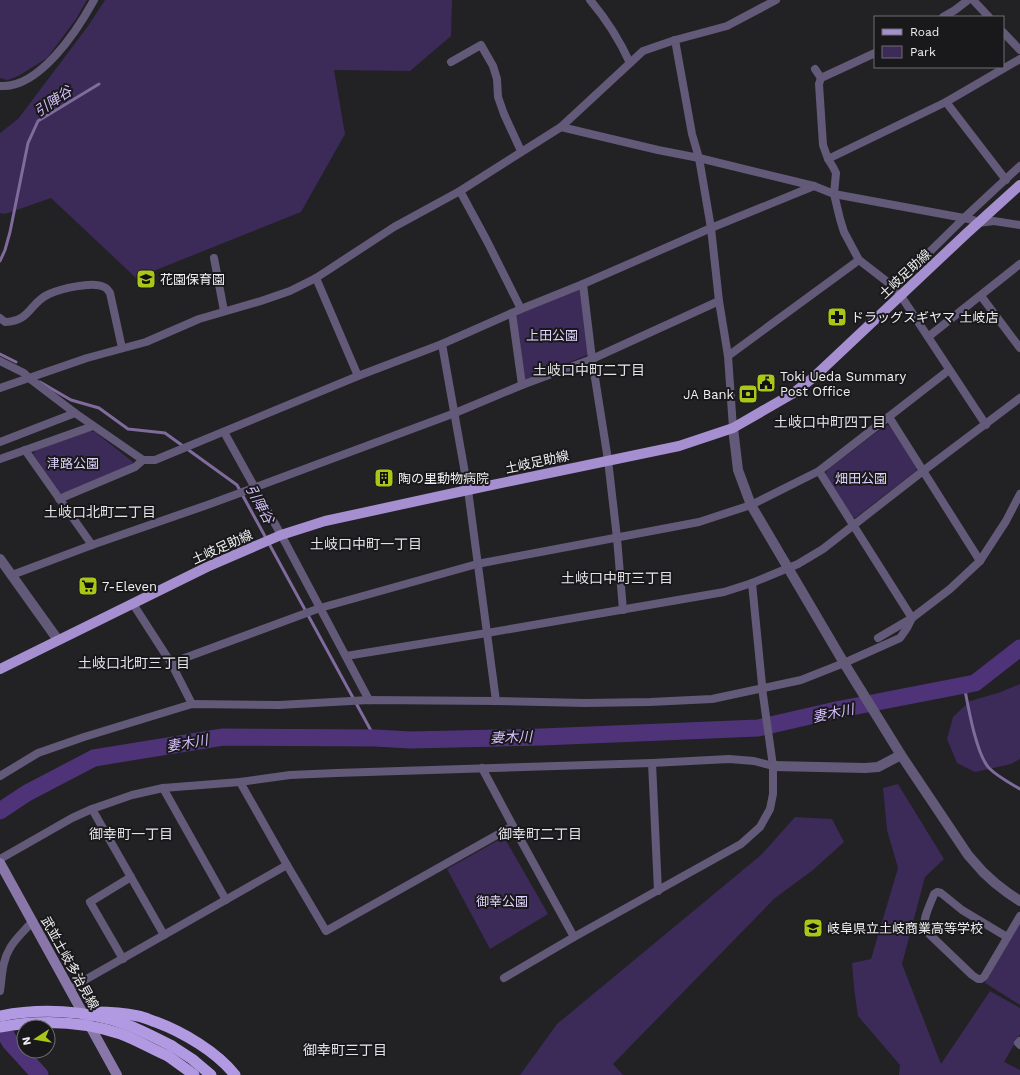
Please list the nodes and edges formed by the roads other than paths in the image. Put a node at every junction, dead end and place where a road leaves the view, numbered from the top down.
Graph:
1 (94, 0) edge
2 (590, 0) edge
3 (776, 0) edge
4 (968, 0) edge
5 (973, 0) edge
6 (945, 16) edge
7 (988, 16) edge
8 (1004, 33) edge
9 (675, 40) junction
10 (1020, 50) edge
11 (874, 52) edge
12 (1020, 59) edge
13 (451, 62) dead end
14 (630, 63) junction
15 (815, 69) dead end
16 (821, 78) junction
17 (0, 86) edge
18 (946, 102) junction
19 (561, 127) junction
20 (521, 151) junction
21 (699, 158) junction
22 (828, 159) junction
23 (1020, 166) edge
24 (1006, 180) junction
25 (1020, 185) edge
26 (814, 186) junction
27 (460, 191) junction
28 (834, 194) junction
29 (964, 218) junction
30 (978, 223) junction
31 (1020, 225) edge
32 (711, 228) junction
33 (214, 258) dead end
34 (859, 260) junction
35 (1020, 264) edge
36 (316, 278) junction
37 (583, 284) junction
38 (894, 287) junction
39 (901, 296) junction
40 (981, 296) junction
41 (719, 300) junction
42 (520, 309) junction
43 (224, 312) junction
44 (512, 313) junction
45 (0, 318) edge
46 (928, 337) junction
47 (442, 344) junction
48 (122, 348) junction
49 (1020, 348) edge
50 (728, 356) junction
51 (592, 359) junction
52 (0, 361) edge
53 (950, 370) junction
54 (358, 376) junction
55 (29, 378) junction
56 (522, 385) junction
57 (0, 388) edge
58 (1020, 398) edge
59 (455, 413) junction
60 (75, 414) junction
61 (889, 417) junction
62 (986, 425) junction
63 (93, 426) junction
64 (734, 428) junction
65 (224, 432) junction
66 (0, 442) edge
67 (26, 450) junction
68 (0, 459) edge
69 (143, 460) junction
70 (608, 460) junction
71 (819, 471) junction
72 (923, 471) junction
73 (254, 487) junction
74 (468, 490) junction
75 (1020, 494) edge
76 (59, 499) junction
77 (751, 505) junction
78 (854, 525) junction
79 (281, 535) junction
80 (617, 538) junction
81 (92, 545) junction
82 (0, 559) edge
83 (980, 561) junction
84 (478, 564) junction
85 (788, 567) junction
86 (12, 575) junction
87 (752, 583) junction
88 (132, 604) junction
89 (320, 608) junction
90 (623, 610) junction
91 (912, 618) junction
92 (488, 633) junction
93 (878, 638) dead end
94 (58, 640) junction
95 (346, 656) junction
96 (171, 663) junction
97 (846, 667) junction
98 (0, 669) edge
99 (763, 692) junction
100 (369, 700) junction
101 (496, 701) junction
102 (192, 704) junction
103 (901, 755) junction
104 (773, 761) junction
105 (652, 763) junction
106 (482, 768) junction
107 (0, 776) edge
108 (240, 782) junction
109 (163, 788) junction
110 (92, 809) junction
111 (513, 826) junction
112 (0, 859) edge
113 (0, 863) edge
114 (287, 866) junction
115 (131, 877) junction
116 (658, 891) junction
117 (226, 900) junction
118 (1020, 901) edge
119 (1020, 916) edge
120 (32, 922) junction
121 (164, 935) junction
122 (574, 937) junction
123 (1008, 937) junction
124 (122, 959) junction
125 (504, 978) dead end
126 (69, 989) junction
127 (0, 991) edge
128 (0, 1016) edge
129 (85, 1016) junction
130 (0, 1027) edge
131 (1020, 1040) edge
132 (1020, 1045) edge
133 (117, 1075) edge
134 (194, 1075) edge
135 (212, 1075) edge
136 (235, 1075) edge

1 - 17 street
2 - 14 street
3 - 9 street
4 - 6 street
5 - 7 street
8 - 10 street
9 - 14 street
9 - 21 street
11 - 16 street
12 - 18 street
13 - 20 street
14 - 19 street
15 - 16 street
16 - 22 street
18 - 22 street
18 - 24 street
19 - 20 street
19 - 21 street
20 - 27 street
21 - 26 street
21 - 32 street
22 - 28 street
23 - 24 street
24 - 29 street
25 - 30 main road, 土岐足助線
26 - 28 street
26 - 32 street
27 - 36 street
27 - 42 street
28 - 29 street
28 - 34 street
29 - 30 street
29 - 38 street
30 - 31 street
30 - 39 main road, 土岐足助線
32 - 37 street
32 - 41 street
33 - 43 street
34 - 38 street
34 - 50 street
35 - 40 street
36 - 43 street
36 - 54 street
37 - 42 street
37 - 51 street
38 - 39 street
39 - 46 street
39 - 64 main road, 土岐足助線
40 - 46 street
40 - 49 street
41 - 50 street
41 - 51 street
42 - 44 street
43 - 48 street
44 - 47 street
44 - 56 street
45 - 48 street
46 - 53 street
47 - 54 street
47 - 59 street
48 - 55 street
50 - 64 street
51 - 56 street
51 - 70 street
52 - 55 street
53 - 61 street
53 - 62 street
54 - 65 street
55 - 57 street
55 - 60 street
56 - 59 street
58 - 62 street
59 - 73 street
59 - 74 street
60 - 63 street
60 - 66 street
61 - 71 street
61 - 72 street
62 - 72 street
63 - 67 street
63 - 69 street
64 - 70 main road, 土岐足助線
64 - 77 street
65 - 69 street
65 - 73 street
67 - 68 street
67 - 76 street
69 - 76 street
70 - 74 main road, 土岐足助線
70 - 80 street
71 - 77 street
71 - 78 street
72 - 78 street
72 - 83 street
73 - 79 street
73 - 81 street
74 - 79 main road, 土岐足助線
74 - 84 street
75 - 83 street
76 - 81 street
77 - 80 street
77 - 85 street
78 - 85 street
78 - 91 street
79 - 88 main road, 土岐足助線
79 - 89 street
80 - 84 street
80 - 90 street
81 - 86 street
82 - 86 street
83 - 91 street
84 - 89 street
84 - 92 street
85 - 87 street
85 - 97 street
86 - 94 street
87 - 90 street
87 - 99 street
88 - 94 main road, 土岐足助線
88 - 96 street
89 - 95 street
89 - 96 street
90 - 92 street
91 - 93 street
91 - 97 street
92 - 95 street
92 - 101 street
94 - 98 main road, 土岐足助線
95 - 100 street
96 - 102 street
97 - 99 street
97 - 103 street
99 - 101 street
99 - 104 street
100 - 101 street
100 - 102 street
102 - 107 street
103 - 104 street
103 - 118 street
104 - 105 street
104 - 116 street
105 - 106 street
105 - 116 street
106 - 108 street
106 - 111 street
108 - 109 street
108 - 114 street
109 - 110 street
109 - 117 street
110 - 112 street
110 - 115 street
111 - 114 street
111 - 122 street
113 - 120 main road, 武並土岐多治見線
114 - 117 street
115 - 121 street
115 - 124 street
116 - 122 street
117 - 121 street
119 - 123 street
120 - 126 main road, 武並土岐多治見線
120 - 127 street
121 - 124 street
122 - 125 street
123 - 123 street
124 - 126 street
126 - 129 main road, 武並土岐多治見線
128 - 135 highway, bridge
129 - 133 main road, 武並土岐多治見線
129 - 136 highway
130 - 134 highway, bridge
131 - 132 street

